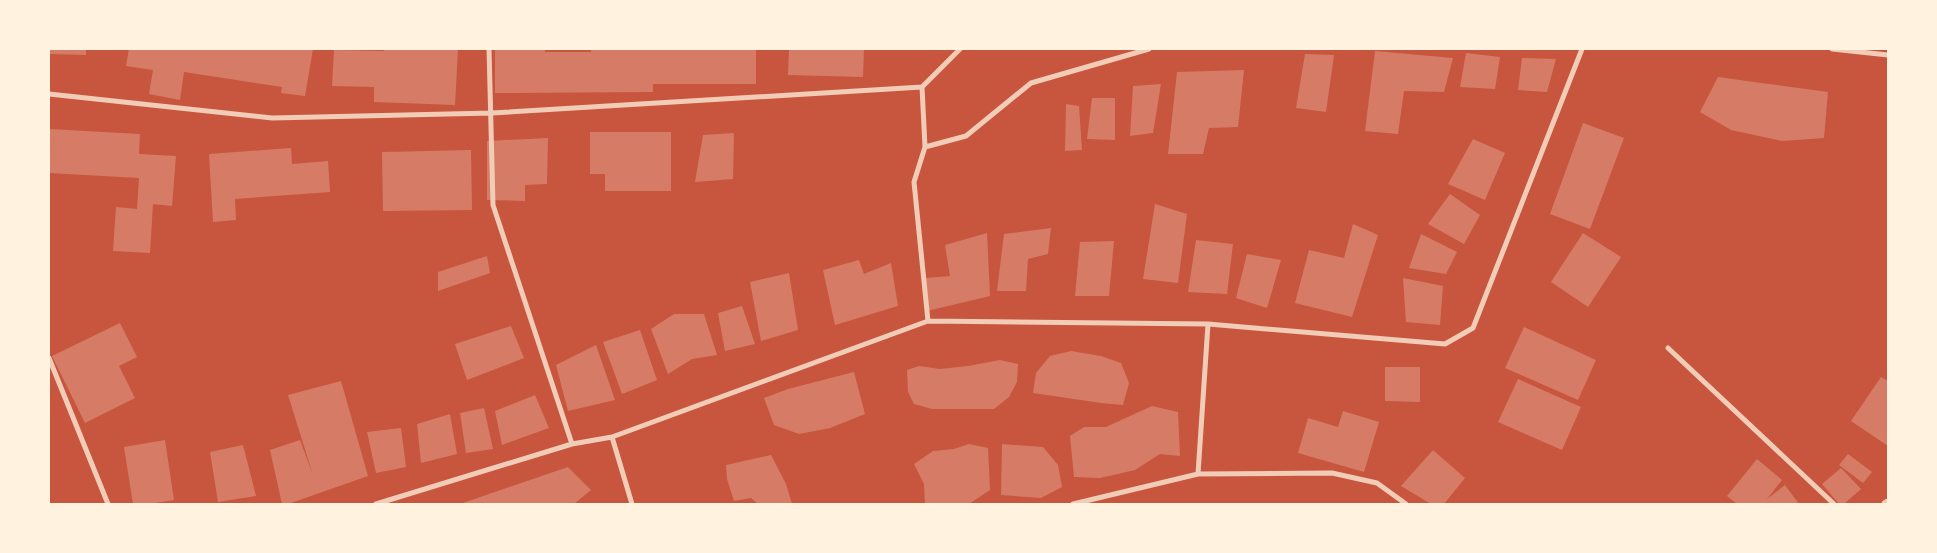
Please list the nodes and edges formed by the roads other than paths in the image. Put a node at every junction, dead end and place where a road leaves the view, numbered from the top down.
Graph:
1 (489, 49) edge
2 (960, 49) edge
3 (1149, 49) edge
4 (1582, 49) edge
5 (1832, 49) edge
6 (1888, 55) edge
7 (922, 87) junction
8 (49, 94) edge
9 (492, 113) junction
10 (925, 147) junction
11 (928, 321) junction
12 (1208, 324) junction
13 (1668, 348) dead end
14 (50, 360) edge
15 (612, 437) junction
16 (572, 444) junction
17 (1198, 474) junction
18 (108, 504) edge
19 (376, 504) edge
20 (632, 504) edge
21 (1073, 504) edge
22 (1406, 504) edge
23 (1834, 504) edge

1 - 9 street
2 - 7 street
3 - 10 street
4 - 12 street
5 - 6 street
7 - 9 street
7 - 10 street
8 - 9 street
9 - 16 street
10 - 11 street
11 - 12 street
11 - 15 street
12 - 17 street
13 - 23 street
14 - 18 street
15 - 16 street
15 - 20 street
16 - 19 street
17 - 21 street
17 - 22 street

